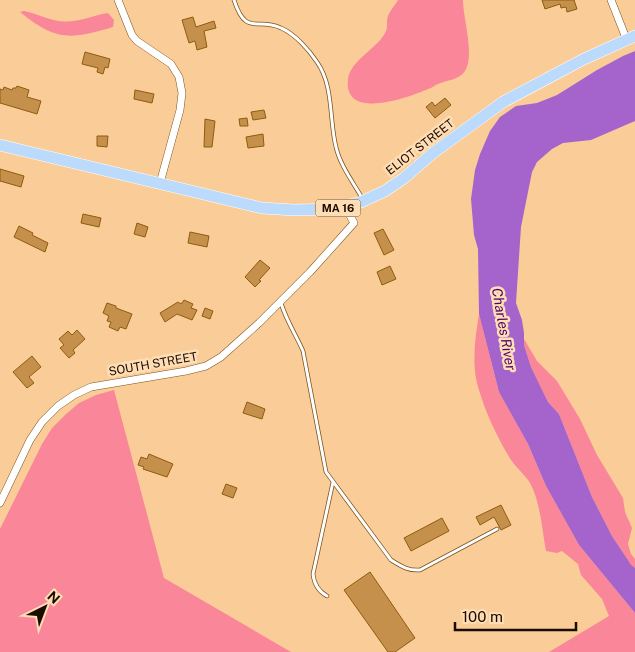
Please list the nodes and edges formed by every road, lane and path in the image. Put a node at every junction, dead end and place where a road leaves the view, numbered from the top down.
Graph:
1 (118, 0) edge
2 (234, 0) edge
3 (611, 0) edge
4 (630, 37) edge
5 (0, 145) edge
6 (160, 183) junction
7 (364, 201) junction
8 (345, 206) junction
9 (280, 300) junction
10 (333, 481) junction
11 (0, 503) edge
12 (497, 529) dead end
13 (327, 596) dead end

1 - 6 street
2 - 7 lane
3 - 4 street
4 - 7 main road, ELIOT STREET / MA 16
5 - 6 main road, ELIOT STREET / MA 16
6 - 8 main road, ELIOT STREET / MA 16
7 - 8 main road, ELIOT STREET / MA 16
8 - 9 street, SOUTH STREET
9 - 10 lane
9 - 11 street, SOUTH STREET
10 - 12 lane
10 - 13 lane

